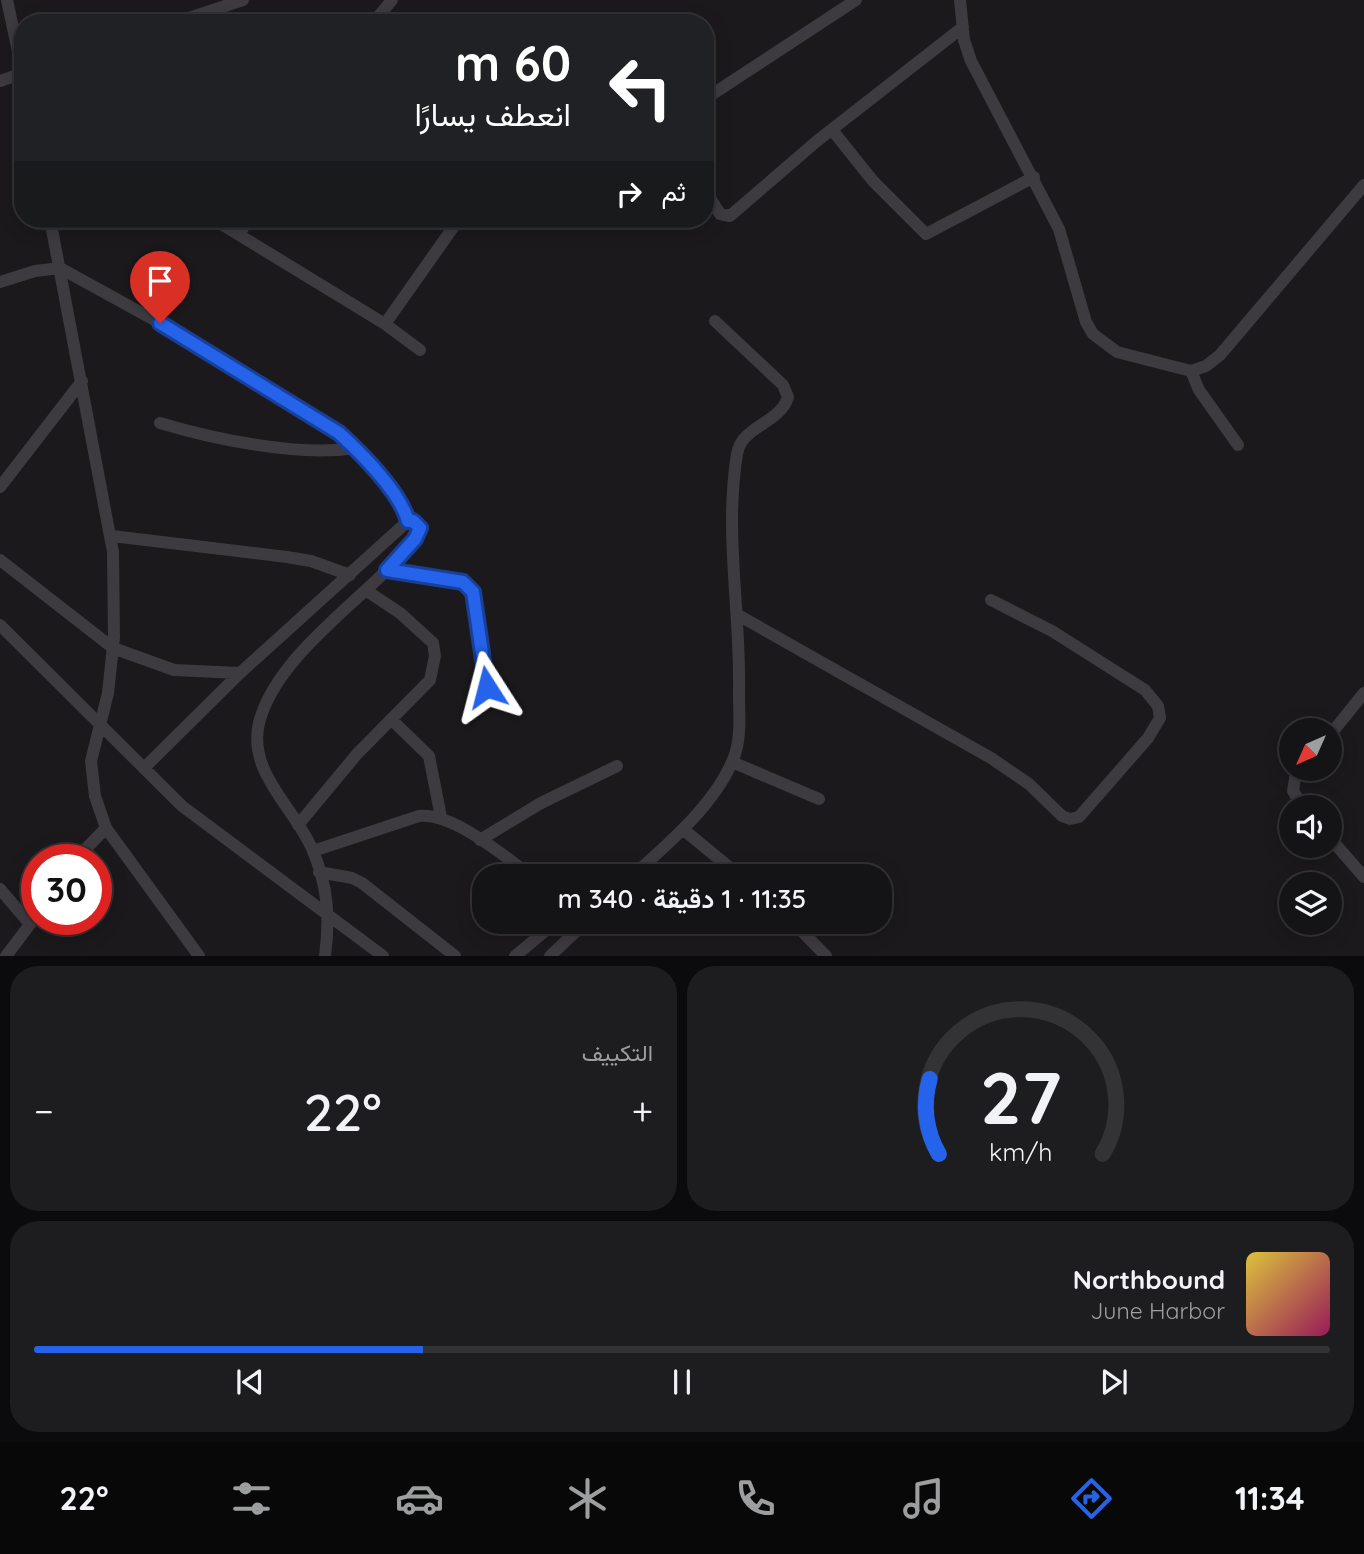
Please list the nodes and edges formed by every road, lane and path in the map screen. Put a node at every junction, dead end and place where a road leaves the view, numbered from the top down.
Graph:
1 (7, 0) edge
2 (243, 0) edge
3 (392, 0) edge
4 (856, 0) edge
5 (960, 0) edge
6 (201, 14) edge
7 (380, 14) edge
8 (963, 27) junction
9 (14, 32) edge
10 (714, 93) edge
11 (832, 131) junction
12 (1034, 177) junction
13 (1364, 185) edge
14 (714, 204) edge
15 (52, 228) edge
16 (229, 228) edge
17 (243, 228) edge
18 (453, 228) edge
19 (239, 234) junction
20 (60, 268) junction
21 (0, 282) edge
22 (715, 321) dead end
23 (385, 324) junction
24 (420, 350) dead end
25 (1191, 371) junction
26 (82, 381) junction
27 (160, 424) dead end
28 (1238, 445) dead end
29 (354, 448) junction
30 (0, 487) edge
31 (408, 521) junction
32 (112, 536) junction
33 (0, 560) edge
34 (387, 570) junction
35 (351, 575) junction
36 (366, 591) junction
37 (991, 600) dead end
38 (738, 615) junction
39 (0, 625) edge
40 (113, 648) junction
41 (240, 673) junction
42 (487, 687) dead end
43 (1364, 693) edge
44 (393, 720) junction
45 (1342, 720) edge
46 (101, 724) junction
47 (732, 762) junction
48 (617, 766) dead end
49 (145, 768) junction
50 (819, 799) dead end
51 (441, 817) junction
52 (298, 825) junction
53 (106, 828) junction
54 (684, 830) junction
55 (480, 840) junction
56 (91, 844) edge
57 (313, 851) junction
58 (1342, 852) edge
59 (514, 864) edge
60 (646, 864) edge
61 (725, 864) edge
62 (319, 872) junction
63 (1364, 877) edge
64 (0, 888) edge
65 (21, 907) edge
66 (330, 918) junction
67 (542, 934) edge
68 (573, 934) edge
69 (805, 934) edge
70 (22, 935) edge
71 (6, 956) edge
72 (199, 956) edge
73 (325, 956) edge
74 (383, 956) edge
75 (455, 956) edge
76 (515, 956) edge
77 (550, 956) edge
78 (826, 956) edge

1 - 9 street
2 - 6 street
3 - 7 street
4 - 10 street
5 - 8 street
8 - 11 street
8 - 12 street
11 - 12 street
11 - 14 street
12 - 25 street
13 - 25 street
15 - 20 street
16 - 19 street
17 - 19 street
18 - 23 street
19 - 23 street
20 - 21 street
20 - 26 street
20 - 29 street
22 - 38 street
23 - 24 street
25 - 28 street
26 - 30 street
26 - 32 street
27 - 29 street
29 - 31 street
31 - 34 street
31 - 35 street
32 - 35 street
32 - 40 street
33 - 40 street
34 - 36 street
34 - 42 street
35 - 41 street
36 - 44 street
36 - 52 street
37 - 38 street
38 - 47 street
39 - 46 street
40 - 41 street
40 - 46 street
41 - 49 street
43 - 45 street
44 - 51 street
44 - 52 street
46 - 49 street
46 - 53 street
47 - 50 street
47 - 54 street
48 - 55 street
49 - 66 street
51 - 55 street
51 - 57 street
52 - 57 street
53 - 56 street
53 - 72 street
54 - 60 street
54 - 61 street
55 - 59 street
57 - 62 street
58 - 63 street
62 - 66 street
62 - 75 street
64 - 65 street
66 - 73 street
66 - 74 street
67 - 76 street
68 - 77 street
69 - 78 street
70 - 71 street

